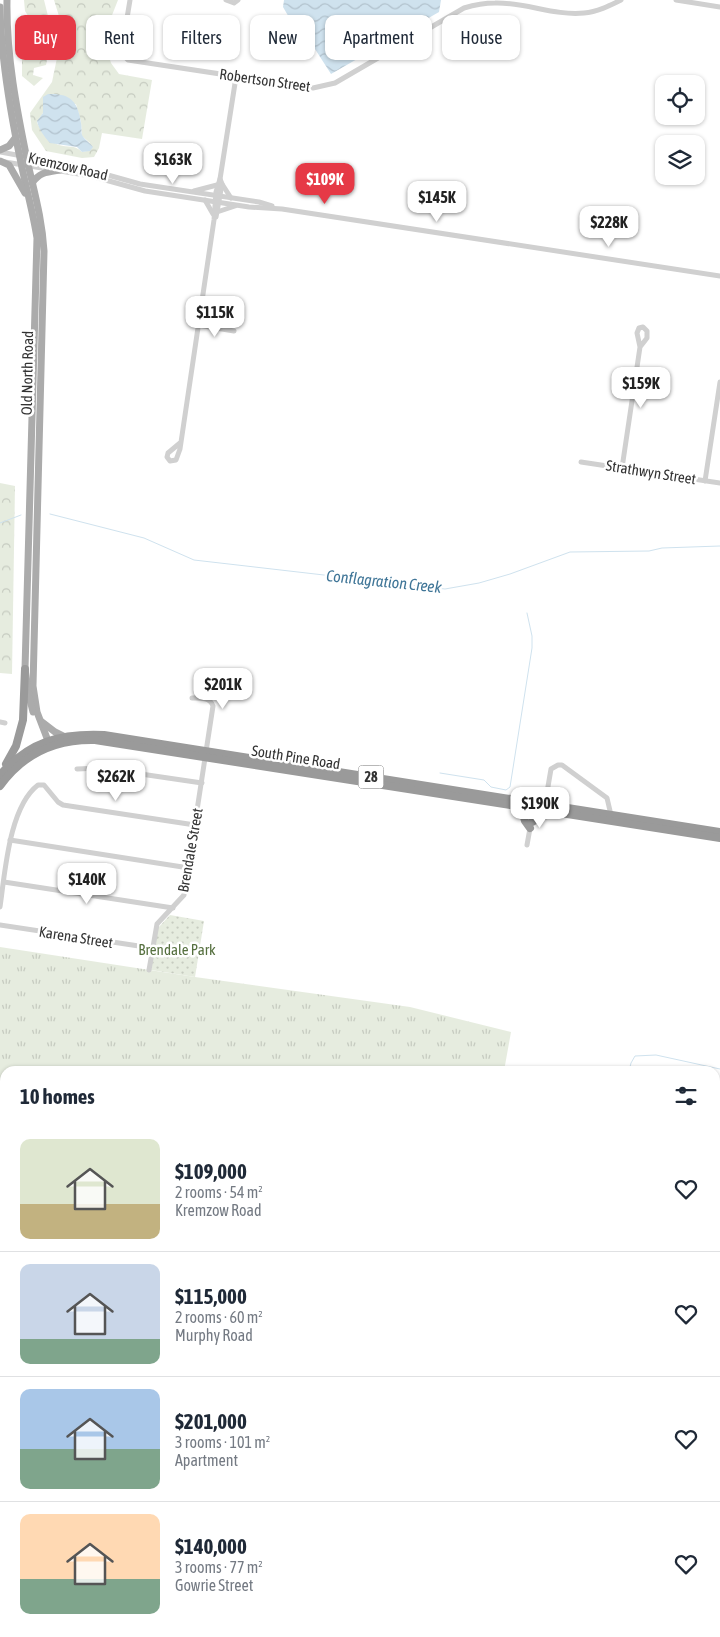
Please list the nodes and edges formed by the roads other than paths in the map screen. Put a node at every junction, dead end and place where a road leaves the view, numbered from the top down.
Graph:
1 (7, 0) edge
2 (130, 0) edge
3 (226, 0) edge
4 (238, 0) edge
5 (621, 0) edge
6 (676, 0) edge
7 (0, 6) edge
8 (720, 7) edge
9 (236, 76) junction
10 (16, 137) junction
11 (0, 151) edge
12 (24, 160) junction
13 (0, 161) edge
14 (60, 170) junction
15 (220, 182) junction
16 (32, 183) junction
17 (193, 192) junction
18 (218, 196) junction
19 (231, 198) junction
20 (205, 200) junction
21 (30, 202) junction
22 (217, 202) junction
23 (237, 205) junction
24 (282, 209) junction
25 (215, 213) junction
26 (720, 276) edge
27 (198, 325) junction
28 (234, 331) dead end
29 (640, 347) dead end
30 (720, 382) edge
31 (180, 443) dead end
32 (581, 462) dead end
33 (622, 468) junction
34 (705, 481) junction
35 (720, 483) edge
36 (32, 585) junction
37 (25, 669) junction
38 (192, 698) dead end
39 (40, 720) junction
40 (64, 736) junction
41 (47, 744) junction
42 (206, 754) junction
43 (76, 769) dead end
44 (0, 775) edge
45 (202, 783) junction
46 (0, 786) edge
47 (545, 804) junction
48 (534, 806) junction
49 (521, 807) junction
50 (555, 812) junction
51 (611, 815) junction
52 (195, 825) junction
53 (531, 825) junction
54 (700, 832) junction
55 (720, 832) edge
56 (720, 838) edge
57 (10, 840) junction
58 (527, 845) dead end
59 (188, 868) junction
60 (4, 882) junction
61 (0, 907) edge
62 (172, 908) junction
63 (0, 925) edge
64 (152, 948) junction
65 (149, 970) dead end

1 - 12 main road, Old North Road
2 - 9 street, Robertson Street
3 - 4 street
5 - 9 street, Robertson Street
6 - 8 street
7 - 10 main road, Old North Road
9 - 15 street
10 - 11 main road
10 - 12 main road, Old North Road
11 - 12 street, Kremzow Road
12 - 13 street, Kremzow Road
12 - 14 street, Kremzow Road
12 - 16 main road, Old North Road
12 - 17 street, Kremzow Road
12 - 21 main road, Old North Road
13 - 21 main road
14 - 16 main road
14 - 20 street, Kremzow Road
15 - 17 street
15 - 18 street
15 - 19 street
16 - 36 main road, Old North Road
17 - 18 street, Kremzow Road
18 - 19 street, Kremzow Road
18 - 22 street
19 - 24 street, Kremzow Road
20 - 22 street, Kremzow Road
20 - 25 street
21 - 36 main road, Old North Road
22 - 23 street, Kremzow Road
22 - 25 street
23 - 24 street, Kremzow Road
23 - 25 street
24 - 26 street, Kremzow Road
25 - 27 street
27 - 28 street
27 - 31 street
29 - 33 street
30 - 34 street
32 - 33 street, Strathwyn Street
33 - 34 street, Strathwyn Street
34 - 35 street, Strathwyn Street
36 - 37 main road, Old North Road
36 - 39 main road, Old North Road
37 - 41 main road, Old North Road
37 - 44 highway
38 - 42 street, Brendale Street
39 - 40 main road
39 - 41 main road, Old North Road
40 - 41 highway, South Pine Road / 28
40 - 42 highway, South Pine Road / 28
41 - 42 highway, South Pine Road / 28
41 - 44 highway, South Pine Road / 28
41 - 46 highway, South Pine Road / 28
42 - 45 street, Brendale Street
42 - 48 highway, South Pine Road / 28
42 - 49 highway, South Pine Road / 28
43 - 45 street
45 - 52 street, Brendale Street
47 - 48 highway, South Pine Road / 28
47 - 51 highway, South Pine Road / 28
47 - 51 street
48 - 49 highway, South Pine Road / 28
48 - 50 highway, South Pine Road / 28
48 - 53 street
49 - 53 highway
50 - 53 highway
50 - 54 highway, South Pine Road / 28
51 - 54 highway, South Pine Road / 28
52 - 57 street
52 - 59 street, Brendale Street
53 - 58 street
54 - 55 highway, South Pine Road / 28
54 - 56 highway, South Pine Road / 28
57 - 59 street
57 - 60 street
59 - 62 street, Brendale Street
60 - 61 street
60 - 62 street
62 - 64 street, Brendale Street
63 - 64 street, Karena Street
64 - 65 street, Brendale Street

